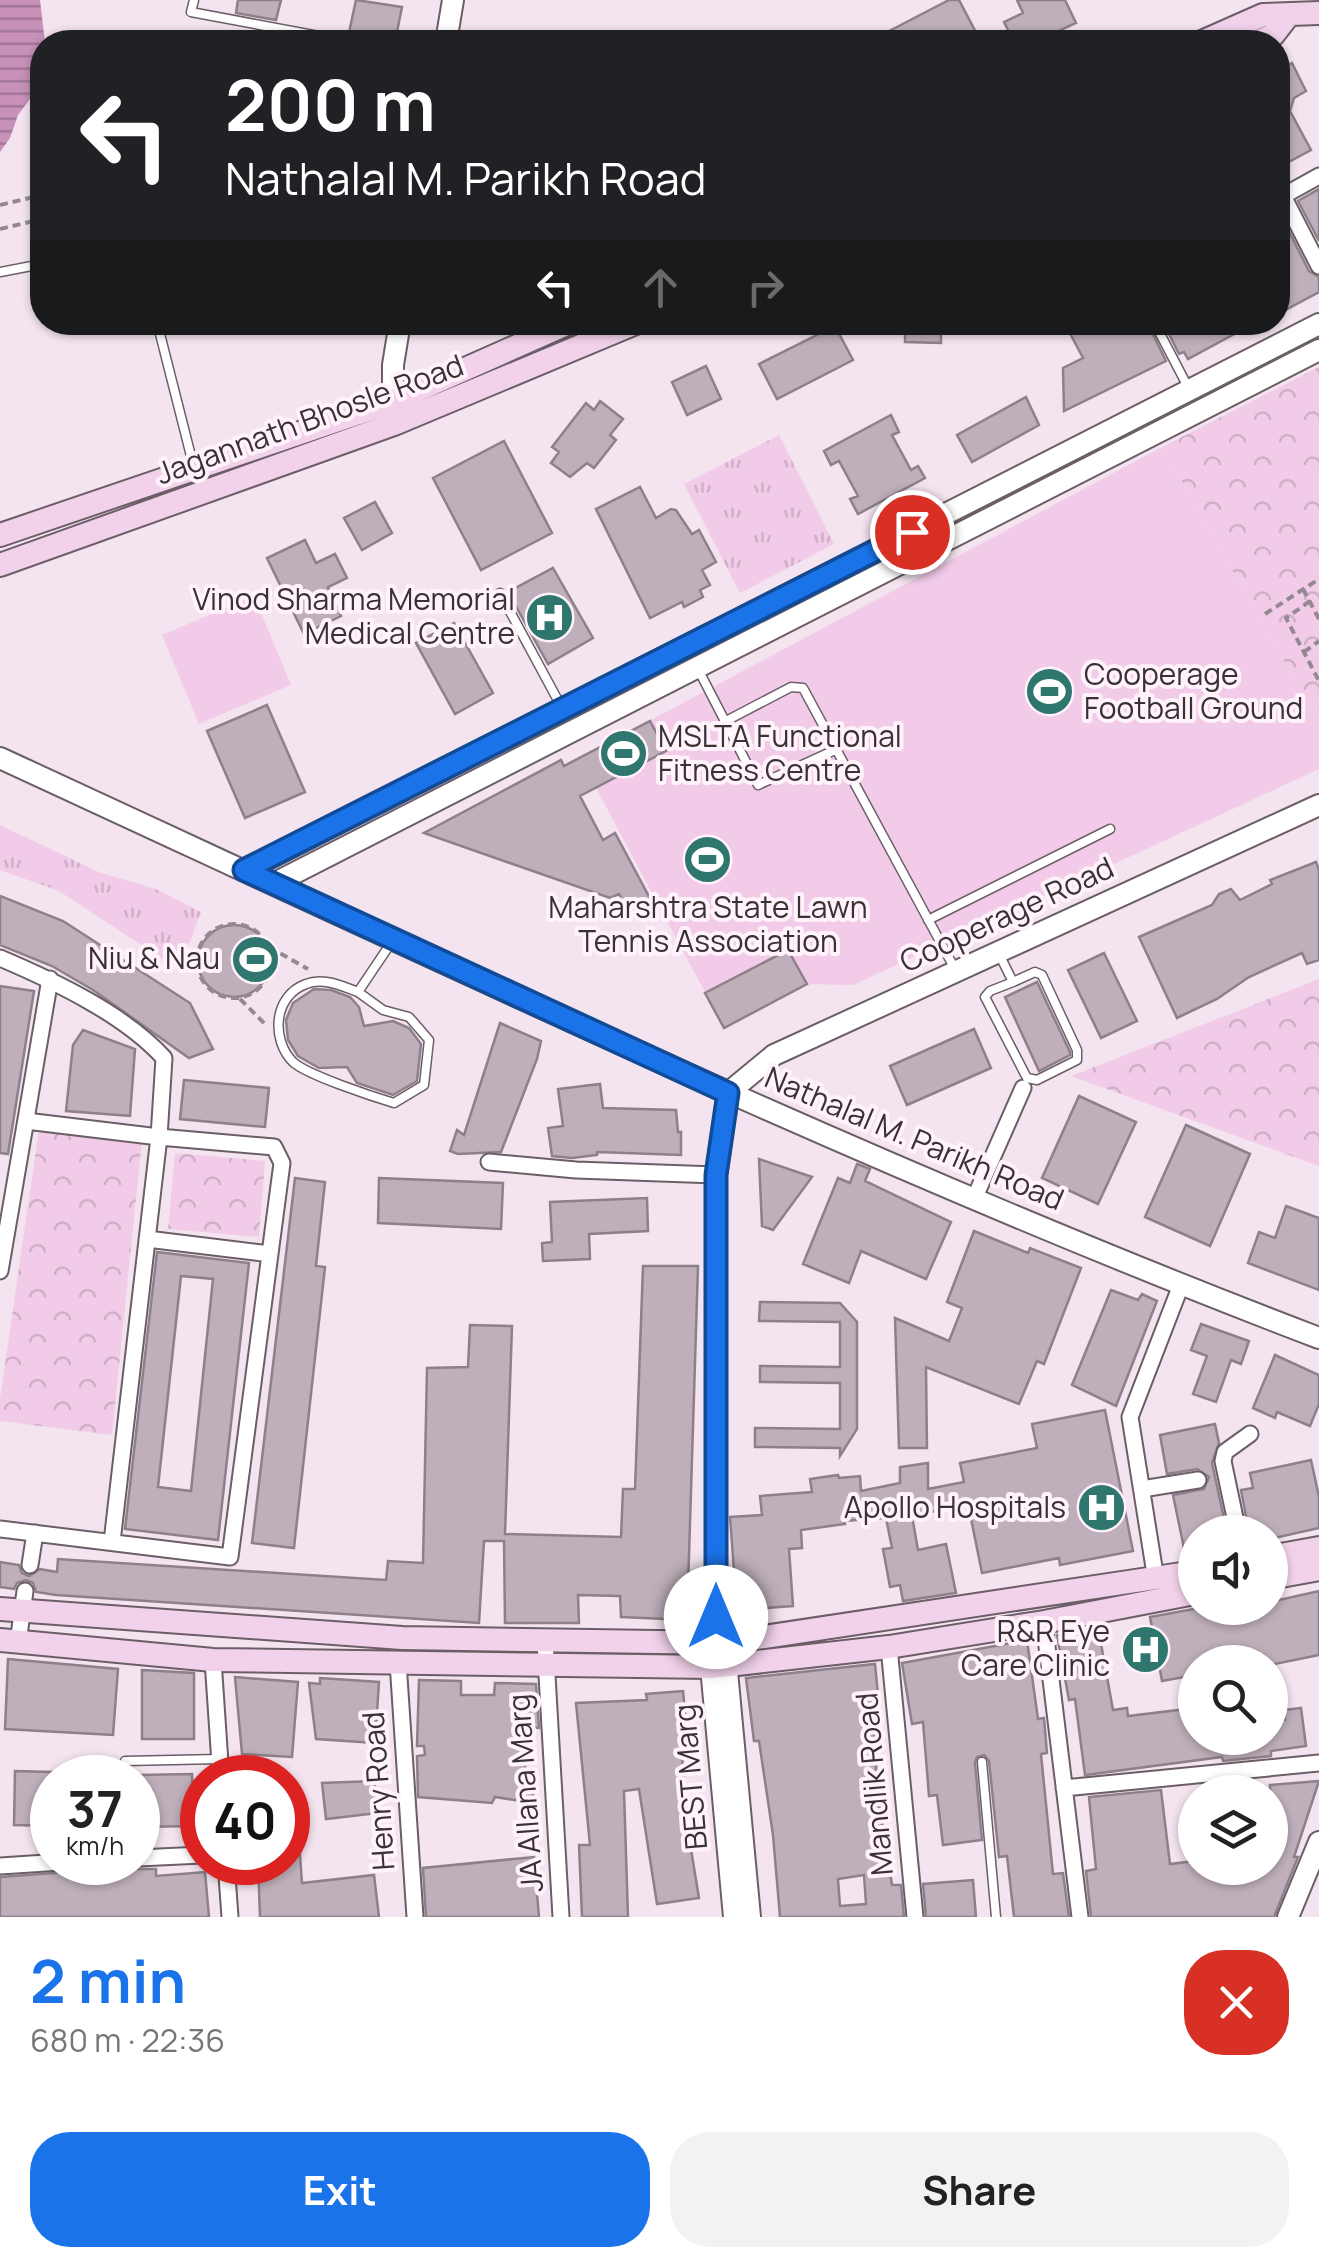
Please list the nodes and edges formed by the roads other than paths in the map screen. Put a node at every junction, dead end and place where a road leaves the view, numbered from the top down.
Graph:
1 (194, 0) edge
2 (453, 0) edge
3 (1319, 13) edge
4 (1287, 16) junction
5 (287, 30) edge
6 (448, 30) edge
7 (1229, 30) edge
8 (1277, 30) edge
9 (1319, 176) edge
10 (1290, 192) edge
11 (1290, 210) edge
12 (30, 266) edge
13 (1319, 266) edge
14 (0, 272) edge
15 (1319, 324) edge
16 (160, 335) edge
17 (399, 335) edge
18 (545, 335) edge
19 (603, 335) edge
20 (1161, 335) edge
21 (1319, 350) edge
22 (1190, 390) junction
23 (392, 413) junction
24 (195, 471) junction
25 (0, 535) edge
26 (0, 564) edge
27 (500, 594) dead end
28 (696, 667) junction
29 (563, 710) junction
30 (724, 722) junction
31 (835, 750) junction
32 (0, 758) edge
33 (1319, 804) edge
34 (1110, 828) dead end
35 (244, 870) junction
36 (273, 884) junction
37 (928, 920) junction
38 (393, 939) junction
39 (998, 952) junction
40 (0, 958) edge
41 (956, 971) junction
42 (50, 980) junction
43 (1012, 982) junction
44 (358, 992) junction
45 (1023, 1088) dead end
46 (728, 1093) junction
47 (26, 1120) junction
48 (158, 1137) junction
49 (489, 1162) dead end
50 (716, 1175) junction
51 (974, 1197) junction
52 (5, 1225) edge
53 (147, 1239) junction
54 (270, 1254) junction
55 (0, 1271) edge
56 (1180, 1285) junction
57 (1319, 1338) edge
58 (1250, 1434) dead end
59 (1198, 1480) dead end
60 (1142, 1489) junction
61 (1234, 1515) edge
62 (0, 1530) edge
63 (35, 1533) junction
64 (112, 1542) junction
65 (1319, 1548) edge
66 (1288, 1554) edge
67 (30, 1565) dead end
68 (1319, 1569) edge
69 (1178, 1575) edge
70 (1288, 1575) edge
71 (1156, 1580) junction
72 (1178, 1596) edge
73 (15, 1604) edge
74 (1044, 1622) junction
75 (9, 1641) edge
76 (546, 1641) junction
77 (889, 1646) junction
78 (718, 1655) junction
79 (213, 1660) junction
80 (398, 1662) junction
81 (545, 1666) junction
82 (220, 1755) edge
83 (982, 1762) dead end
84 (1319, 1763) edge
85 (1064, 1788) junction
86 (1319, 1843) edge
87 (30, 1864) edge
88 (0, 1866) edge
89 (228, 1885) edge
90 (230, 1917) edge
91 (415, 1917) edge
92 (562, 1917) edge
93 (734, 1917) edge
94 (750, 1917) edge
95 (915, 1917) edge
96 (996, 1917) edge
97 (1080, 1917) edge
98 (1288, 1917) edge

1 - 5 lane
2 - 6 street
3 - 4 main road
4 - 7 main road
4 - 8 main road
9 - 10 street
11 - 13 street
12 - 14 lane
15 - 22 street
16 - 24 lane
17 - 23 street
18 - 23 main road
19 - 23 main road, Jagannath Bhosle Road
20 - 22 lane
21 - 28 street
22 - 29 street
23 - 24 main road
23 - 26 main road, Jagannath Bhosle Road
24 - 25 main road
27 - 29 lane
28 - 30 lane
28 - 36 street
29 - 35 street
30 - 31 lane
30 - 31 lane
31 - 37 lane
32 - 35 street, Nathalal M. Parikh Road
33 - 39 street, Cooperage Road
34 - 37 lane
35 - 36 street, Nathalal M. Parikh Road
36 - 38 street, Nathalal M. Parikh Road
37 - 41 lane
38 - 44 lane
38 - 46 street, Nathalal M. Parikh Road
39 - 41 street, Cooperage Road
39 - 43 lane
40 - 42 street
41 - 46 street, Cooperage Road
42 - 47 street
42 - 48 street
43 - 43 lane
44 - 44 lane
45 - 51 street
46 - 50 street
46 - 51 street, Nathalal M. Parikh Road
47 - 48 street
47 - 52 street
48 - 53 street
48 - 54 street
49 - 50 street
50 - 78 street
51 - 56 street, Nathalal M. Parikh Road
52 - 55 street
53 - 54 street
53 - 64 street
54 - 64 street
56 - 57 street, Nathalal M. Parikh Road
56 - 60 street
58 - 61 street
59 - 60 street
60 - 71 street
62 - 63 street
63 - 64 street
63 - 67 street
65 - 66 main road
68 - 70 main road
69 - 71 main road
71 - 78 main road
72 - 74 main road
73 - 75 street
73 - 76 main road
74 - 77 main road
74 - 85 street
75 - 79 main road
76 - 78 main road
76 - 81 street, JA Allana Marg
77 - 78 main road
77 - 95 street, Mandlik Road
78 - 81 main road
78 - 93 street, BEST Marg
78 - 94 street
79 - 80 main road
79 - 82 street
80 - 81 main road
80 - 91 street, Henry Road
81 - 92 street, JA Allana Marg
83 - 96 lane
84 - 85 street
85 - 97 street
86 - 98 street
87 - 88 street
89 - 90 street

